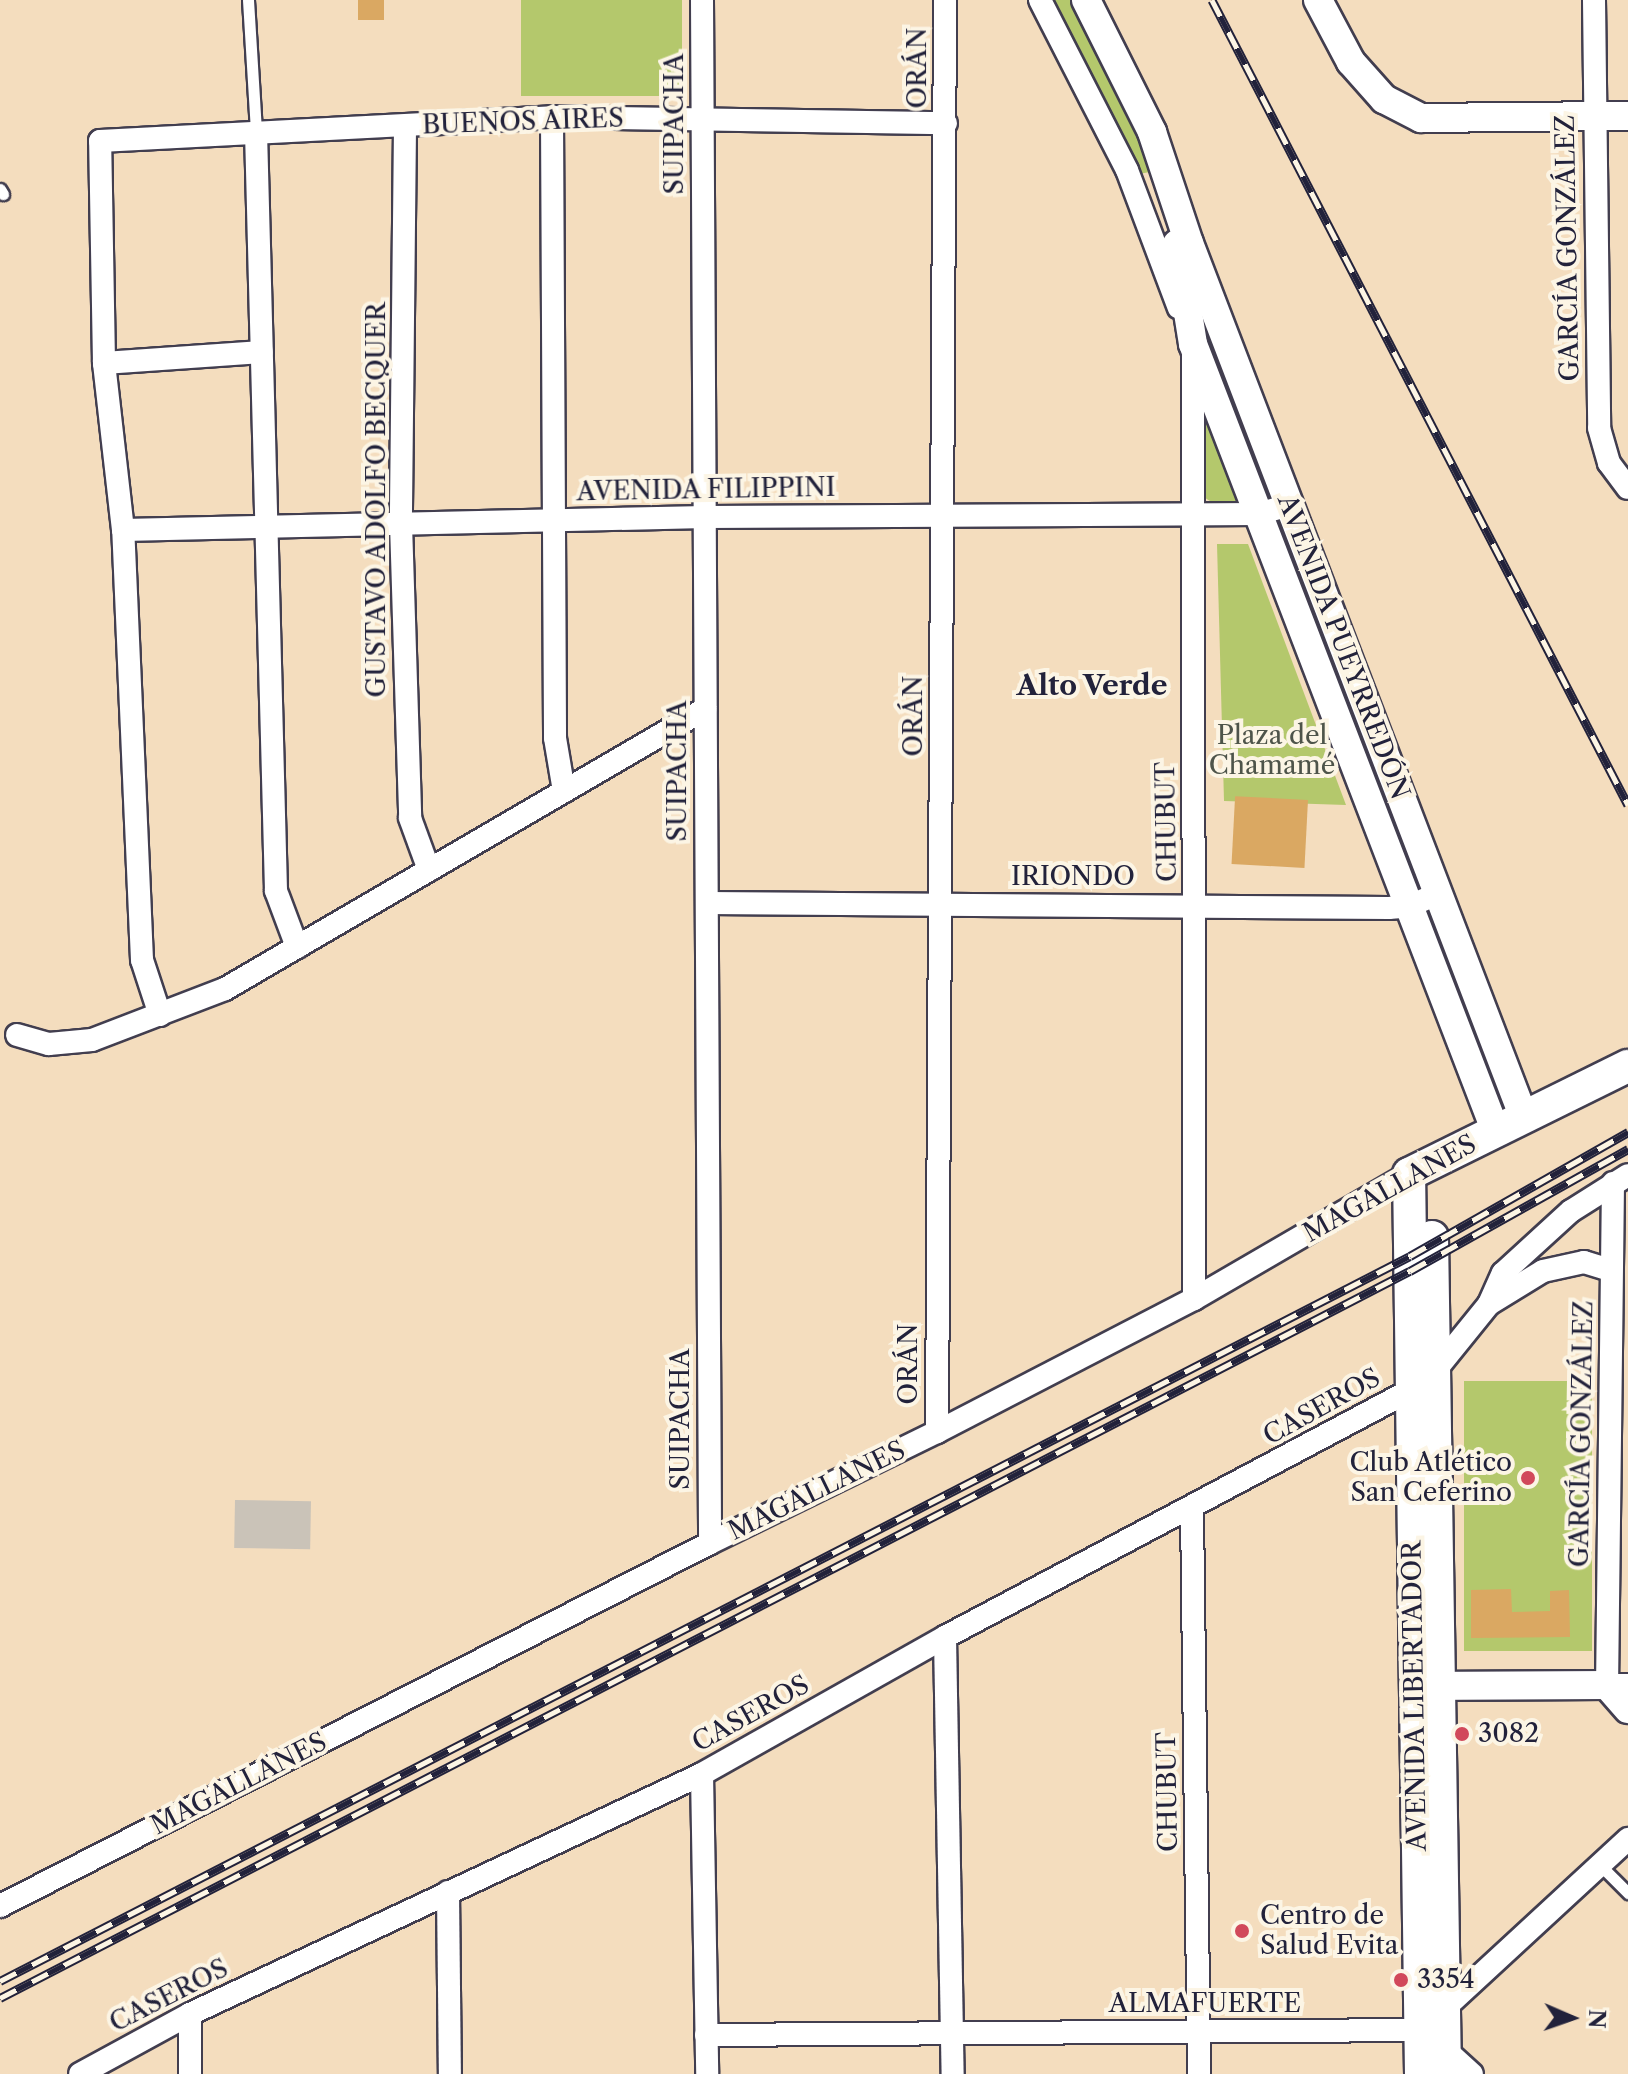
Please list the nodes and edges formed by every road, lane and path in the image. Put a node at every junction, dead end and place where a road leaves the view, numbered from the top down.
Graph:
1 (248, 0) edge
2 (702, 0) edge
3 (945, 0) edge
4 (1040, 0) edge
5 (1086, 0) edge
6 (1318, 0) edge
7 (1594, 0) edge
8 (1594, 116) junction
9 (1628, 116) edge
10 (552, 117) junction
11 (703, 120) junction
12 (946, 123) junction
13 (405, 127) junction
14 (256, 132) junction
15 (1166, 176) junction
16 (1193, 344) junction
17 (262, 352) junction
18 (104, 363) junction
19 (1628, 488) edge
20 (1289, 505) junction
21 (1192, 513) junction
22 (1258, 514) junction
23 (944, 515) junction
24 (706, 517) junction
25 (554, 520) junction
26 (401, 524) junction
27 (266, 527) junction
28 (123, 530) junction
29 (705, 709) junction
30 (564, 791) junction
31 (429, 870) junction
32 (1437, 894) junction
33 (707, 903) junction
34 (941, 904) junction
35 (1196, 905) junction
36 (1410, 906) junction
37 (297, 947) junction
38 (160, 1015) junction
39 (17, 1035) dead end
40 (1628, 1066) edge
41 (1510, 1125) junction
42 (1420, 1168) junction
43 (1620, 1179) edge
44 (1611, 1270) junction
45 (1194, 1299) junction
46 (1489, 1304) junction
47 (1422, 1381) junction
48 (937, 1432) junction
49 (1192, 1509) junction
50 (710, 1543) junction
51 (945, 1637) junction
52 (1618, 1685) edge
53 (1427, 1686) junction
54 (1628, 1709) edge
55 (702, 1774) junction
56 (1628, 1839) edge
57 (1600, 1865) junction
58 (448, 1892) junction
59 (1628, 1893) edge
60 (0, 1906) edge
61 (190, 2014) junction
62 (1199, 2032) junction
63 (952, 2033) junction
64 (706, 2035) junction
65 (1438, 2041) edge
66 (80, 2074) edge
67 (190, 2074) edge
68 (450, 2074) edge
69 (707, 2074) edge
70 (953, 2074) edge
71 (1199, 2074) edge
72 (1421, 2074) edge
73 (1472, 2074) edge

1 - 14 lane
2 - 11 street, SUIPACHA
3 - 12 street, ORÁN
4 - 16 street, AVENIDA PUEYRREDÓN
5 - 15 street, AVENIDA PUEYRREDÓN
6 - 8 street
7 - 8 street, GARCÍA GONZÁLEZ
8 - 9 street
8 - 19 street, GARCÍA GONZÁLEZ
10 - 11 street, BUENOS AIRES
10 - 13 street, BUENOS AIRES
10 - 25 street
11 - 12 street, BUENOS AIRES
11 - 24 street, SUIPACHA
12 - 23 street, ORÁN
13 - 14 street, BUENOS AIRES
13 - 26 street, GUSTAVO ADOLFO BECQUER
14 - 17 street
14 - 18 street, BUENOS AIRES
15 - 16 street, AVENIDA PUEYRREDÓN
15 - 20 street, AVENIDA PUEYRREDÓN
16 - 21 street, CHUBUT
16 - 22 street, AVENIDA PUEYRREDÓN
17 - 18 street
17 - 27 street
18 - 28 street
20 - 22 street, AVENIDA FILIPPINI
20 - 32 street, AVENIDA PUEYRREDÓN
21 - 22 street, AVENIDA FILIPPINI
21 - 23 street, AVENIDA FILIPPINI
21 - 35 street, CHUBUT
22 - 36 street, AVENIDA PUEYRREDÓN
23 - 24 street, AVENIDA FILIPPINI
23 - 34 street, ORÁN
24 - 25 street, AVENIDA FILIPPINI
24 - 29 street, SUIPACHA
25 - 26 street, AVENIDA FILIPPINI
25 - 30 street
26 - 27 street, AVENIDA FILIPPINI
26 - 31 street, GUSTAVO ADOLFO BECQUER
27 - 28 street, AVENIDA FILIPPINI
27 - 37 street
28 - 38 street
29 - 30 street
29 - 33 street, SUIPACHA
30 - 31 street
31 - 37 street
32 - 36 street, IRIONDO
32 - 41 street, AVENIDA PUEYRREDÓN
33 - 34 street, IRIONDO
33 - 50 street, SUIPACHA
34 - 35 street, IRIONDO
34 - 48 street, ORÁN
35 - 36 street, IRIONDO
35 - 45 street, CHUBUT
36 - 41 street, AVENIDA PUEYRREDÓN
37 - 38 street
38 - 39 street
40 - 41 main road, MAGALLANES
41 - 42 main road, MAGALLANES
42 - 45 street, MAGALLANES
42 - 47 main road, AVENIDA LIBERTADOR
43 - 44 street, GARCÍA GONZÁLEZ
43 - 46 street
44 - 46 street
44 - 52 street, GARCÍA GONZÁLEZ
45 - 48 street, MAGALLANES
46 - 47 street
47 - 49 street, CASEROS
47 - 53 main road, AVENIDA LIBERTADOR
48 - 50 street, MAGALLANES
49 - 51 street, CASEROS
49 - 62 street, CHUBUT
50 - 60 street, MAGALLANES
51 - 55 street, CASEROS
51 - 63 street
52 - 53 street
52 - 54 street
53 - 65 main road, AVENIDA LIBERTADOR
55 - 58 street, CASEROS
55 - 64 street
56 - 57 street
57 - 59 lane
57 - 65 street
58 - 61 street, CASEROS
58 - 68 street
61 - 66 street, CASEROS
61 - 67 street
62 - 63 street, ALMAFUERTE
62 - 65 street, ALMAFUERTE
62 - 71 street, CHUBUT
63 - 64 street, ALMAFUERTE
63 - 70 street
64 - 69 street
65 - 72 main road, AVENIDA LIBERTADOR
65 - 73 street

